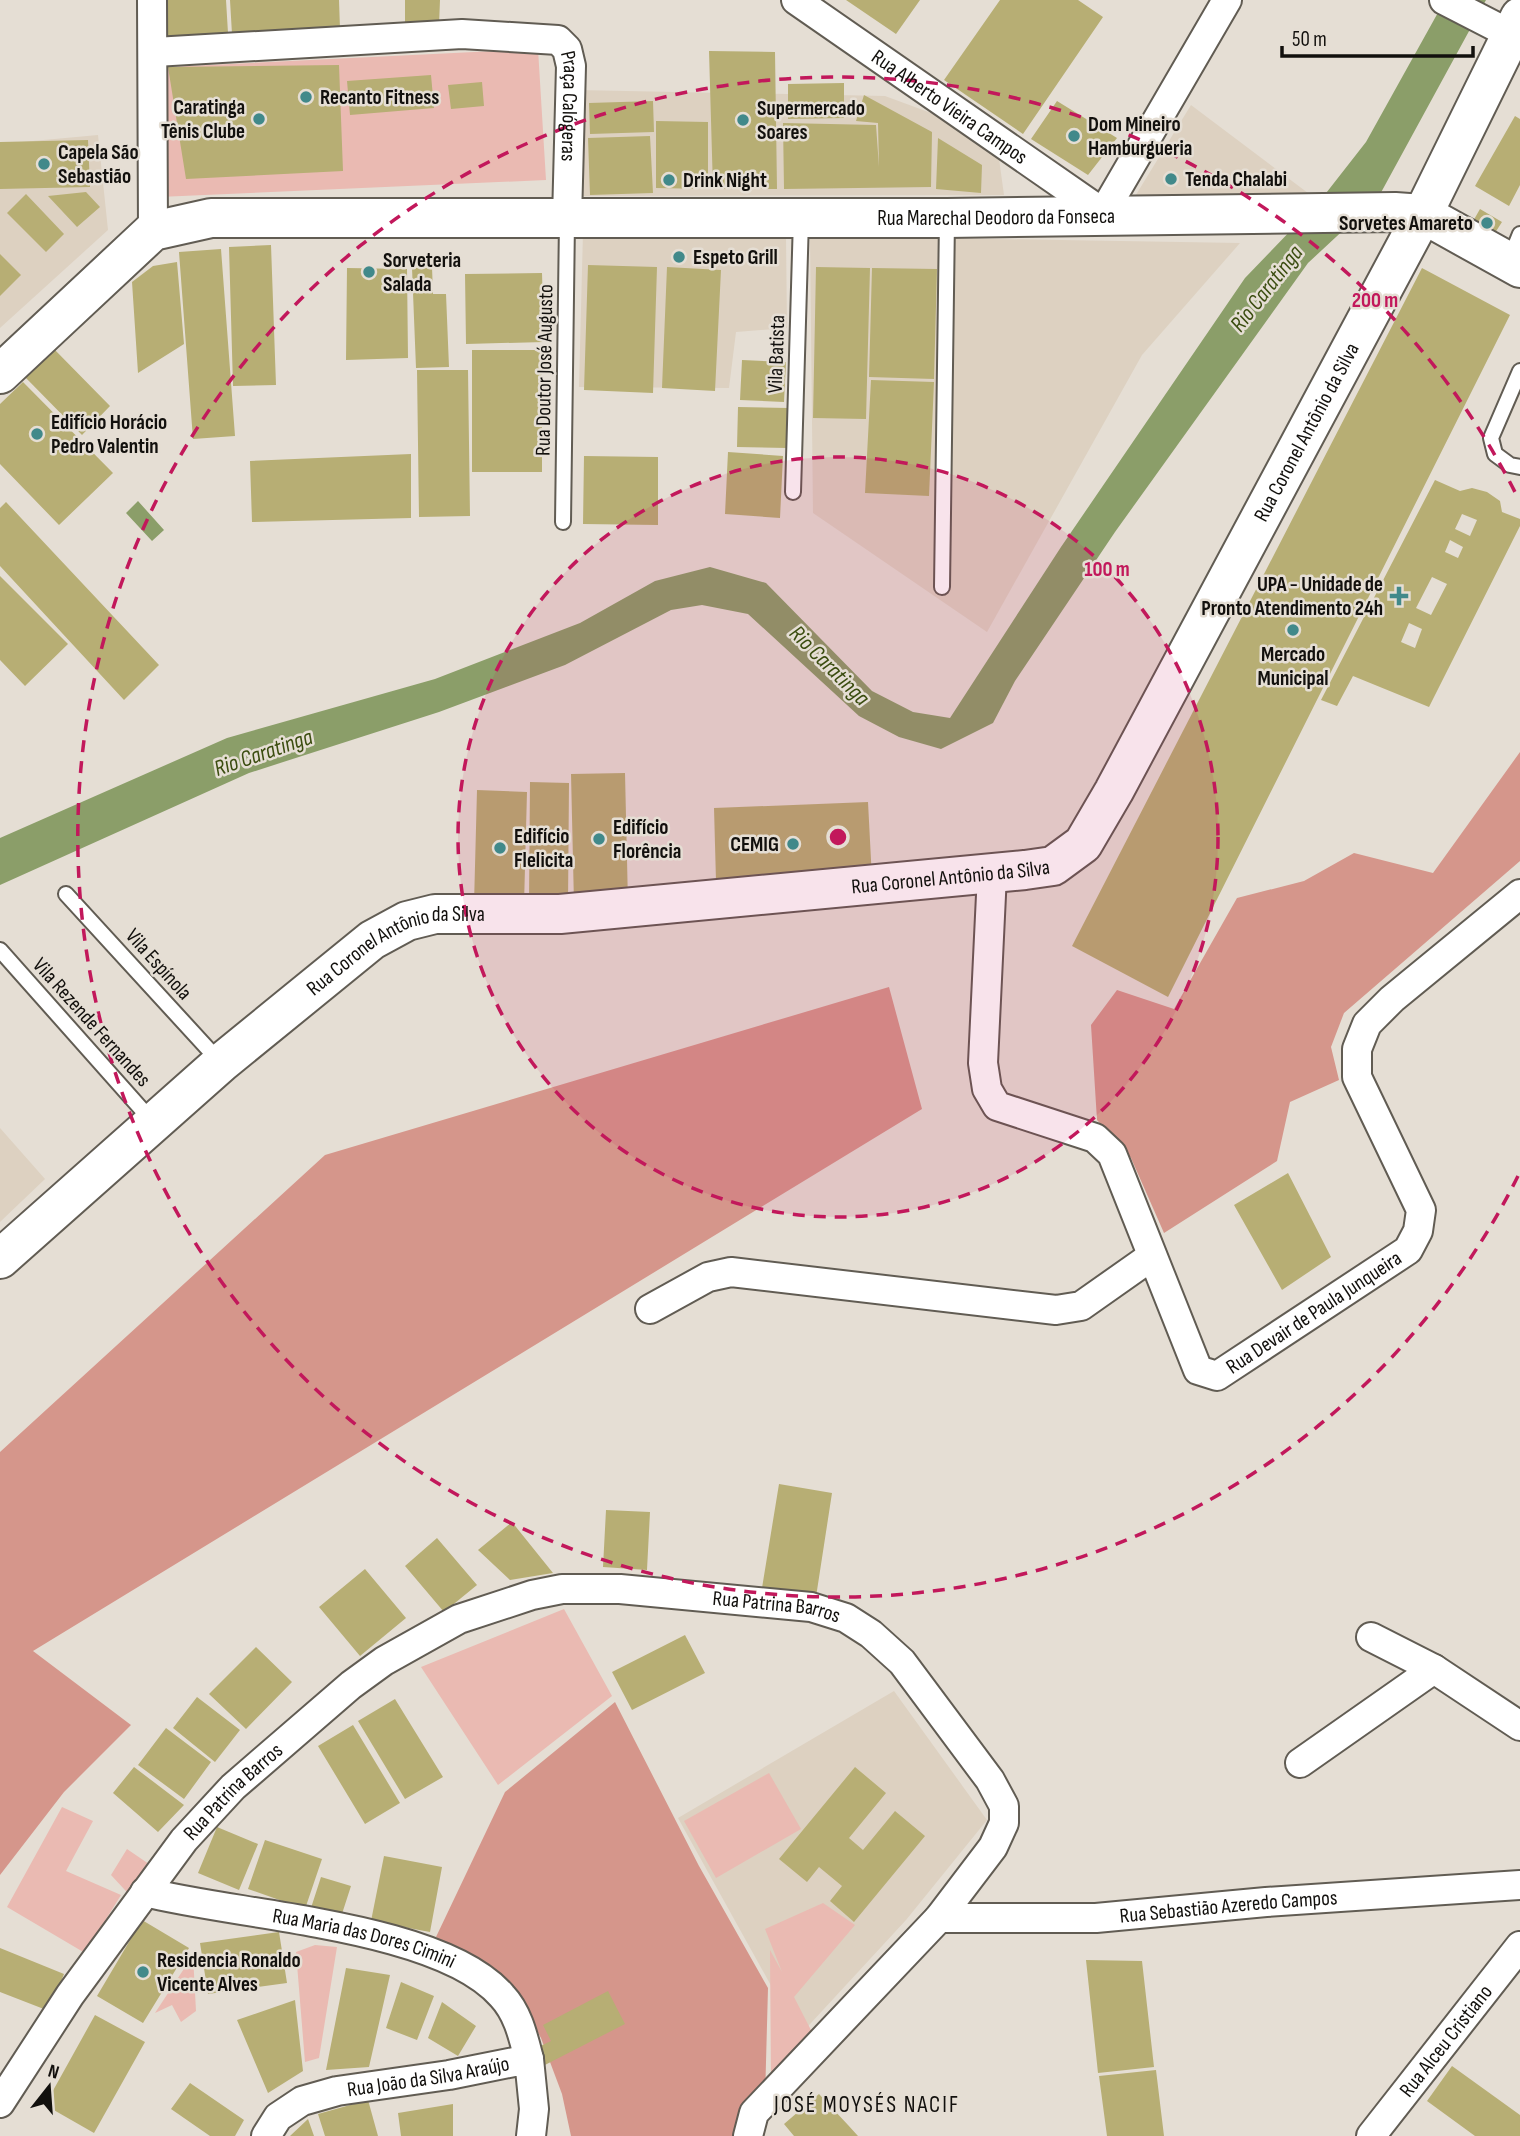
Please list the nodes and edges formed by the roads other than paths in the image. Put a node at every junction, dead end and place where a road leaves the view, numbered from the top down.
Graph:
1 (152, 0) edge
2 (796, 0) edge
3 (1227, 0) edge
4 (1444, 0) edge
5 (1507, 25) edge
6 (155, 52) junction
7 (1409, 213) junction
8 (1103, 214) junction
9 (801, 218) junction
10 (947, 218) junction
11 (567, 219) junction
12 (153, 231) junction
13 (1516, 255) edge
14 (1520, 371) edge
15 (0, 374) edge
16 (1520, 467) edge
17 (793, 492) dead end
18 (563, 522) dead end
19 (942, 587) dead end
20 (992, 874) junction
21 (66, 894) dead end
22 (1520, 894) edge
23 (0, 950) edge
24 (221, 1063) junction
25 (153, 1122) junction
26 (1152, 1256) junction
27 (0, 1259) edge
28 (650, 1309) dead end
29 (1371, 1637) dead end
30 (1434, 1669) junction
31 (1520, 1726) edge
32 (1300, 1763) dead end
33 (1520, 1885) edge
34 (145, 1892) junction
35 (939, 1918) junction
36 (1520, 1946) edge
37 (529, 2059) junction
38 (0, 2103) edge
39 (266, 2136) edge
40 (531, 2136) edge
41 (748, 2136) edge
42 (1371, 2136) edge

1 - 6 street
2 - 8 street, Rua Alberto Vieira Campos
3 - 8 street
4 - 5 street
5 - 7 main road, Rua Coronel Antônio da Silva
6 - 11 street, Praça Calógeras
6 - 12 street
7 - 8 main road, Rua Marechal Deodoro da Fonseca
7 - 13 main road
7 - 20 main road, Rua Coronel Antônio da Silva
8 - 10 main road, Rua Marechal Deodoro da Fonseca
9 - 10 main road, Rua Marechal Deodoro da Fonseca
9 - 11 main road, Rua Marechal Deodoro da Fonseca
9 - 17 lane, Vila Batista
10 - 19 lane
11 - 12 main road
11 - 18 lane, Rua Doutor José Augusto
12 - 15 main road
14 - 16 lane
20 - 24 main road, Rua Coronel Antônio da Silva
20 - 26 street, Rua Devair de Paula Junqueira
21 - 24 lane, Vila Espínola
22 - 26 street, Rua Devair de Paula Junqueira
23 - 25 lane, Vila Rezende Fernandes
24 - 25 main road, Rua Coronel Antônio da Silva
25 - 27 main road, Rua Coronel Antônio da Silva
26 - 28 street
29 - 30 street
30 - 31 street
30 - 32 street
33 - 35 street, Rua Sebastião Azeredo Campos
34 - 35 street, Rua Patrina Barros
34 - 37 street, Rua Maria das Dores Cimini
34 - 38 street
35 - 41 street, Rua Patrina Barros
36 - 42 street, Rua Alceu Cristiano
37 - 39 street, Rua João da Silva Araújo
37 - 40 street, Rua João da Silva Araújo

